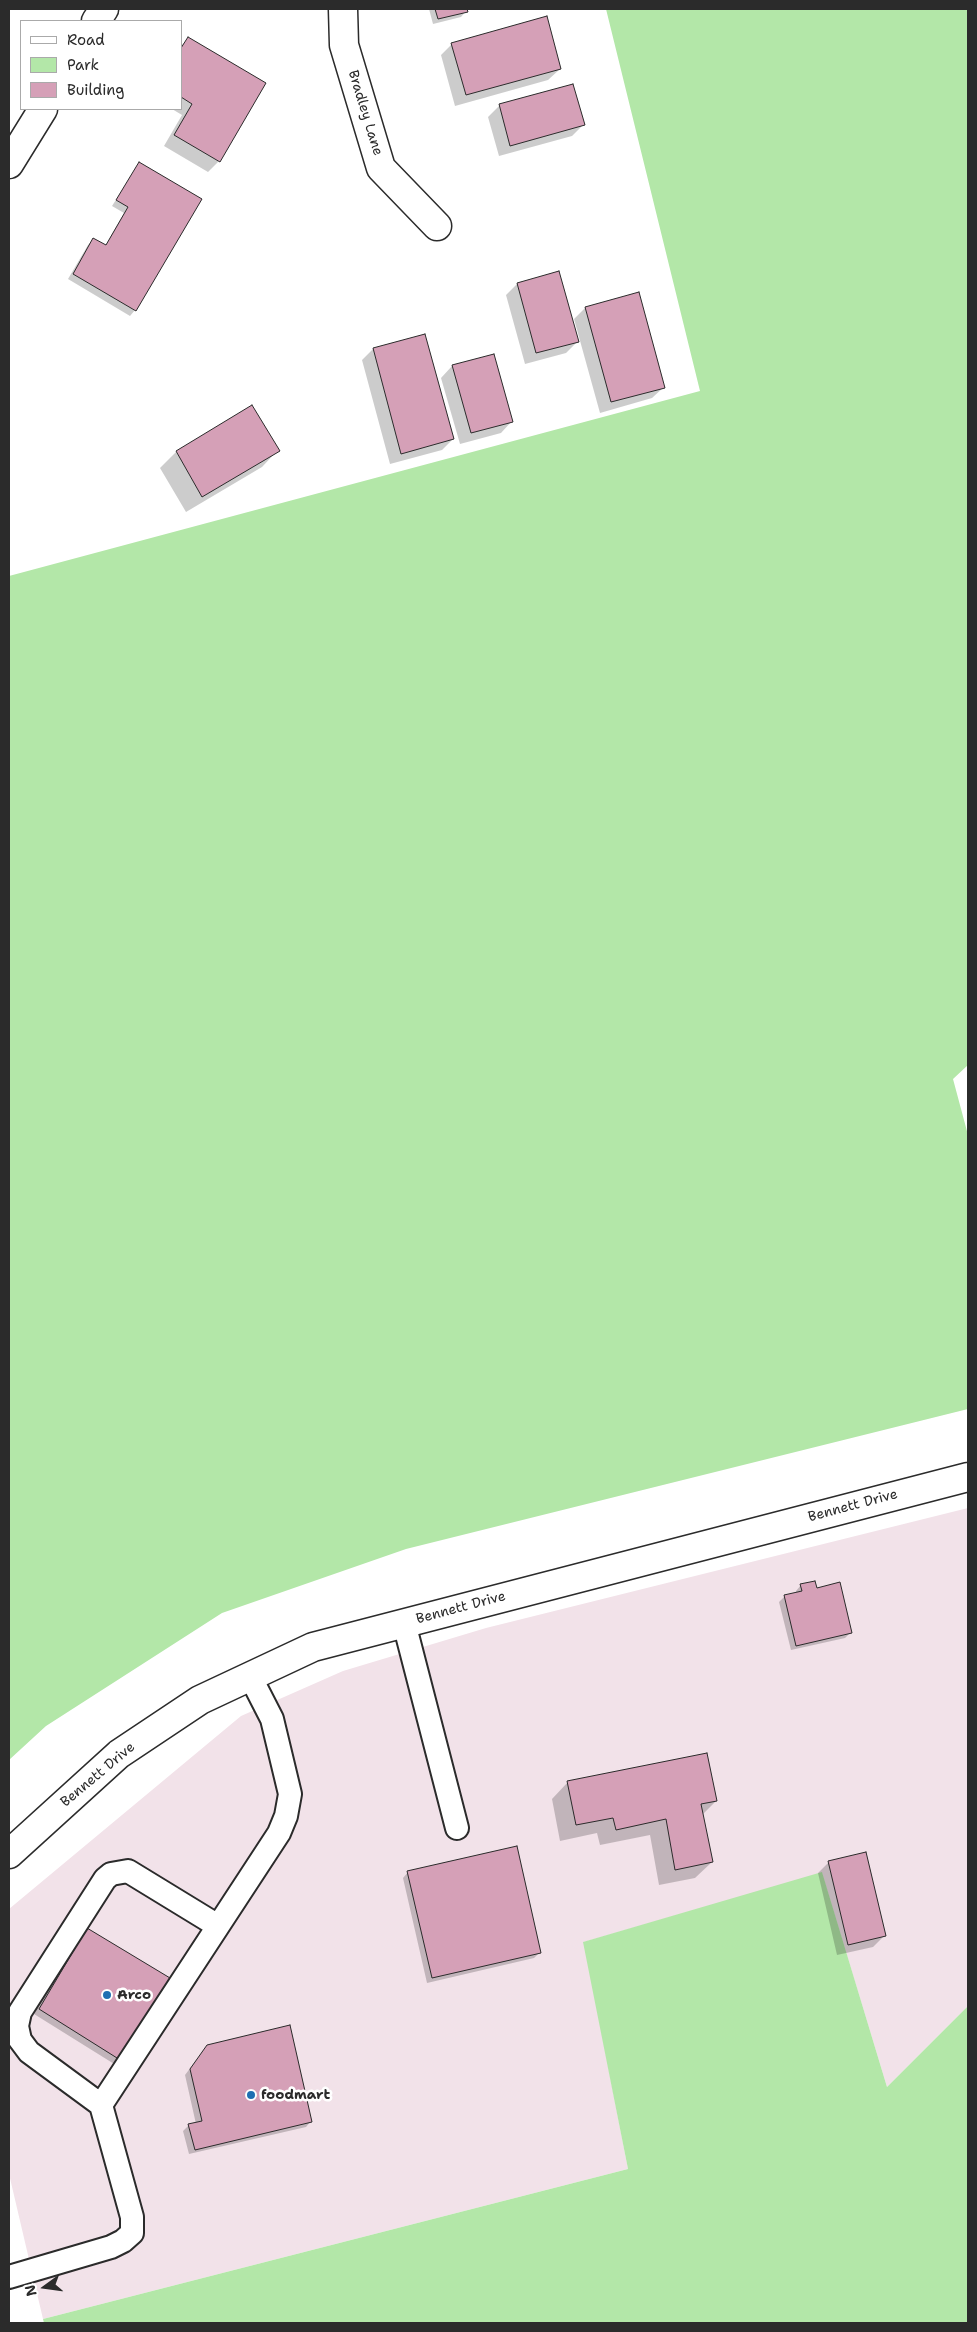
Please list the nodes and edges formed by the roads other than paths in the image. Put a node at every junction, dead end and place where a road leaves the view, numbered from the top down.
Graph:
1 (104, 9) edge
2 (343, 9) edge
3 (97, 20) edge
4 (42, 110) edge
5 (9, 164) edge
6 (437, 226) dead end
7 (968, 1476) edge
8 (404, 1623) junction
9 (250, 1676) junction
10 (457, 1828) dead end
11 (9, 1854) edge
12 (218, 1926) junction
13 (101, 2105) junction
14 (9, 2277) edge

1 - 3 main road
2 - 6 main road, Bradley Lane
4 - 5 main road
7 - 8 main road, Bennett Drive
8 - 9 main road, Bennett Drive
8 - 10 lane
9 - 11 main road, Bennett Drive
9 - 12 lane
12 - 13 lane
12 - 13 lane
13 - 14 lane

